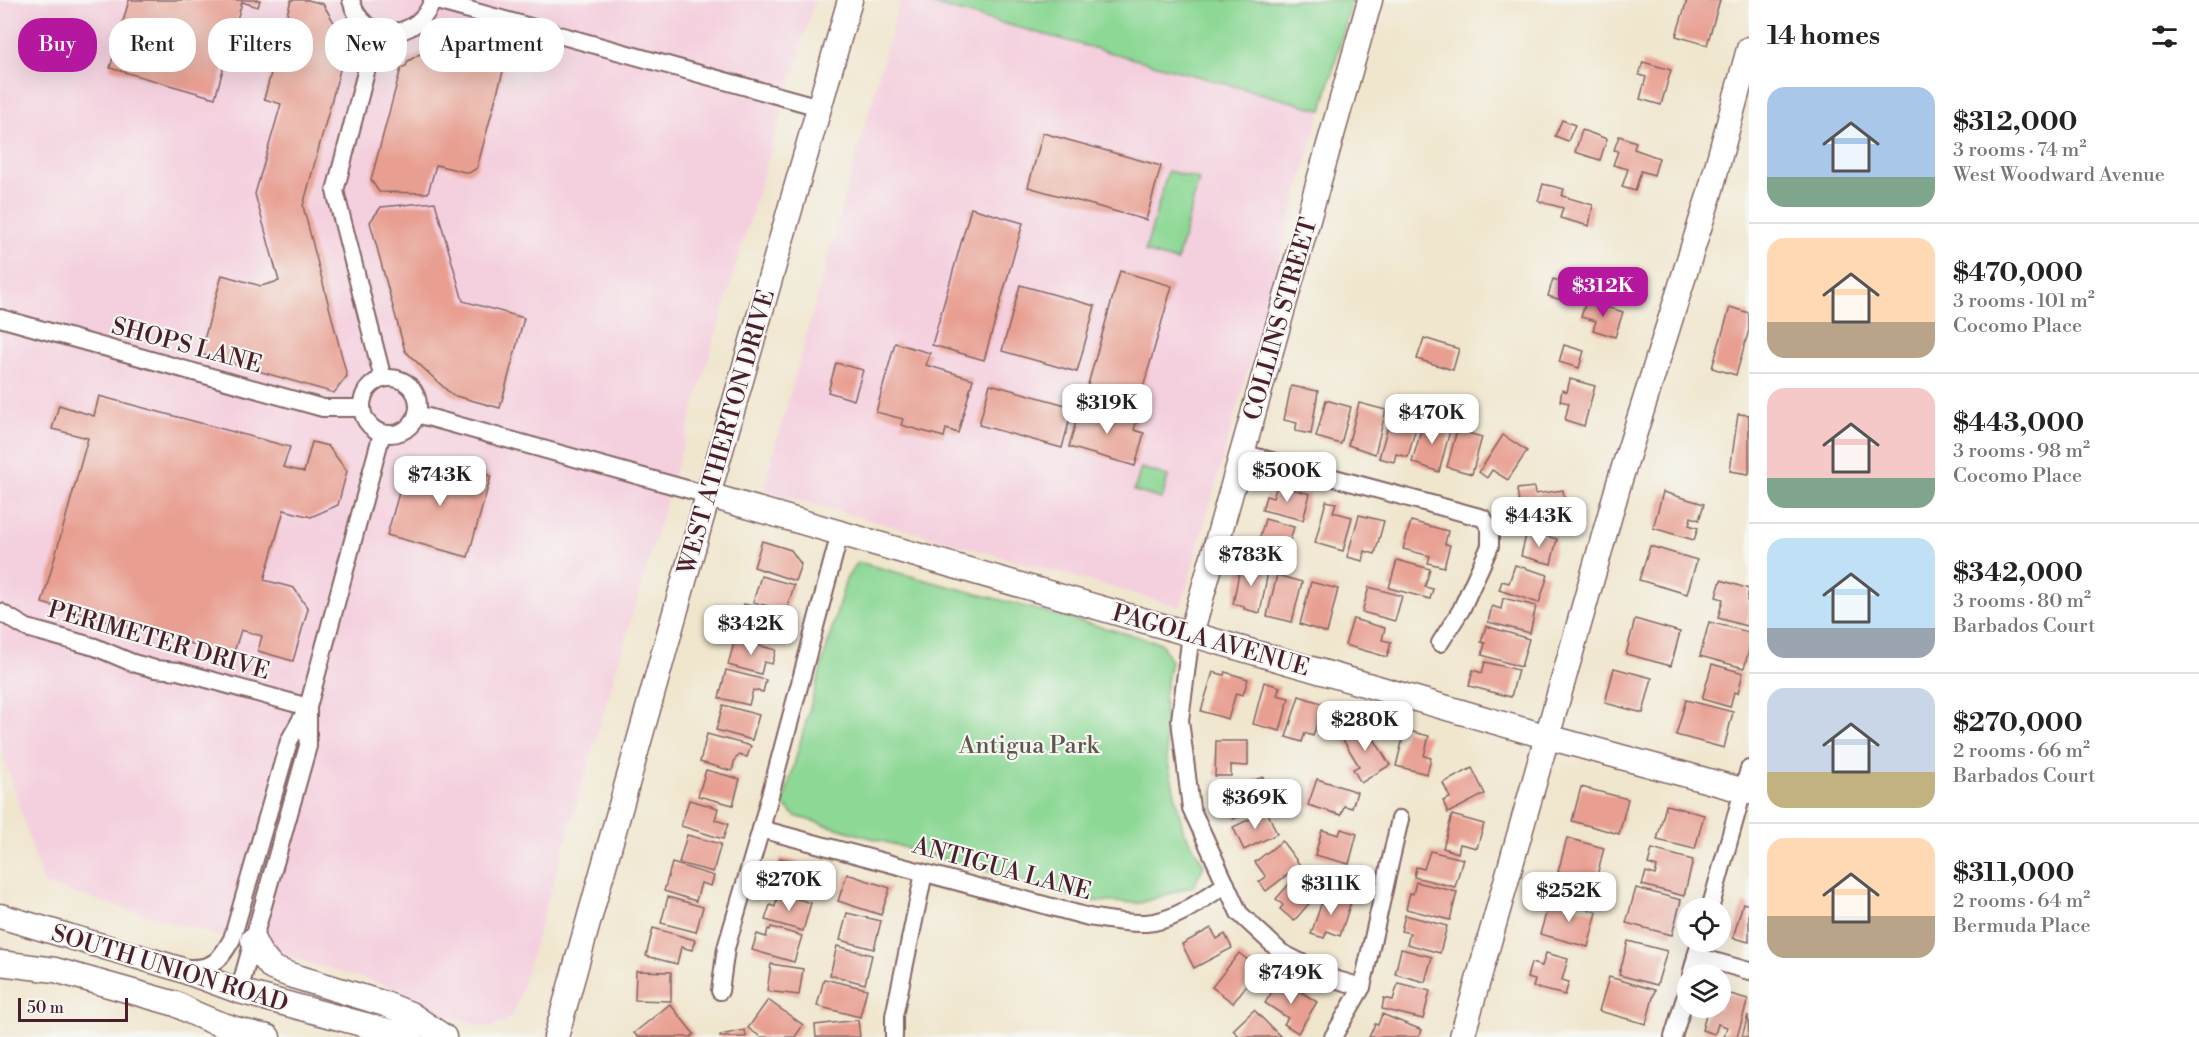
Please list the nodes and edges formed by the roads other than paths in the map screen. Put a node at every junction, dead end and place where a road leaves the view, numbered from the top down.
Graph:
1 (351, 0) edge
2 (433, 0) edge
3 (850, 0) edge
4 (1370, 0) edge
5 (360, 18) edge
6 (407, 29) edge
7 (1749, 49) edge
8 (366, 72) edge
9 (819, 107) junction
10 (0, 318) edge
11 (383, 379) junction
12 (362, 408) junction
13 (417, 414) junction
14 (382, 433) junction
15 (1242, 453) junction
16 (708, 495) junction
17 (840, 533) junction
18 (0, 612) edge
19 (1191, 634) junction
20 (1440, 643) dead end
21 (308, 707) junction
22 (1548, 737) junction
23 (1747, 784) edge
24 (1400, 819) dead end
25 (761, 829) junction
26 (924, 873) junction
27 (1226, 884) junction
28 (1713, 898) edge
29 (0, 916) edge
30 (253, 940) junction
31 (1706, 952) edge
32 (0, 963) edge
33 (176, 968) junction
34 (1749, 971) edge
35 (1362, 987) junction
36 (239, 991) junction
37 (720, 991) dead end
38 (176, 1004) junction
39 (1679, 1018) edge
40 (268, 1037) edge
41 (410, 1037) edge
42 (444, 1037) edge
43 (556, 1037) edge
44 (894, 1037) edge
45 (1333, 1037) edge
46 (1462, 1037) edge
47 (1673, 1037) edge

1 - 5 street
2 - 6 street
2 - 9 street
3 - 9 street, WEST ATHERTON DRIVE
4 - 15 street, COLLINS STREET
7 - 22 street
8 - 11 street
9 - 16 street, WEST ATHERTON DRIVE
10 - 12 street, SHOPS LANE
11 - 12 street
11 - 13 street
12 - 14 street
13 - 14 street
13 - 16 street
14 - 21 street
15 - 19 street, COLLINS STREET
15 - 20 street
16 - 17 street, PAGOLA AVENUE
16 - 43 street, WEST ATHERTON DRIVE
17 - 19 street, PAGOLA AVENUE
17 - 25 street
18 - 21 street, PERIMETER DRIVE
19 - 22 street, PAGOLA AVENUE
19 - 27 street, COLLINS STREET
21 - 30 street
21 - 33 street
22 - 23 street, PAGOLA AVENUE
22 - 46 street
23 - 28 street
24 - 35 street
25 - 26 street, ANTIGUA LANE
25 - 37 street
26 - 27 street, ANTIGUA LANE
26 - 44 street
27 - 35 street, COLLINS STREET
29 - 33 street, SOUTH UNION ROAD
30 - 36 street
30 - 42 street
31 - 34 street
32 - 38 street, SOUTH UNION ROAD
33 - 36 street, SOUTH UNION ROAD
35 - 45 street
36 - 38 street
36 - 41 street, SOUTH UNION ROAD
38 - 40 street, SOUTH UNION ROAD
39 - 47 street

